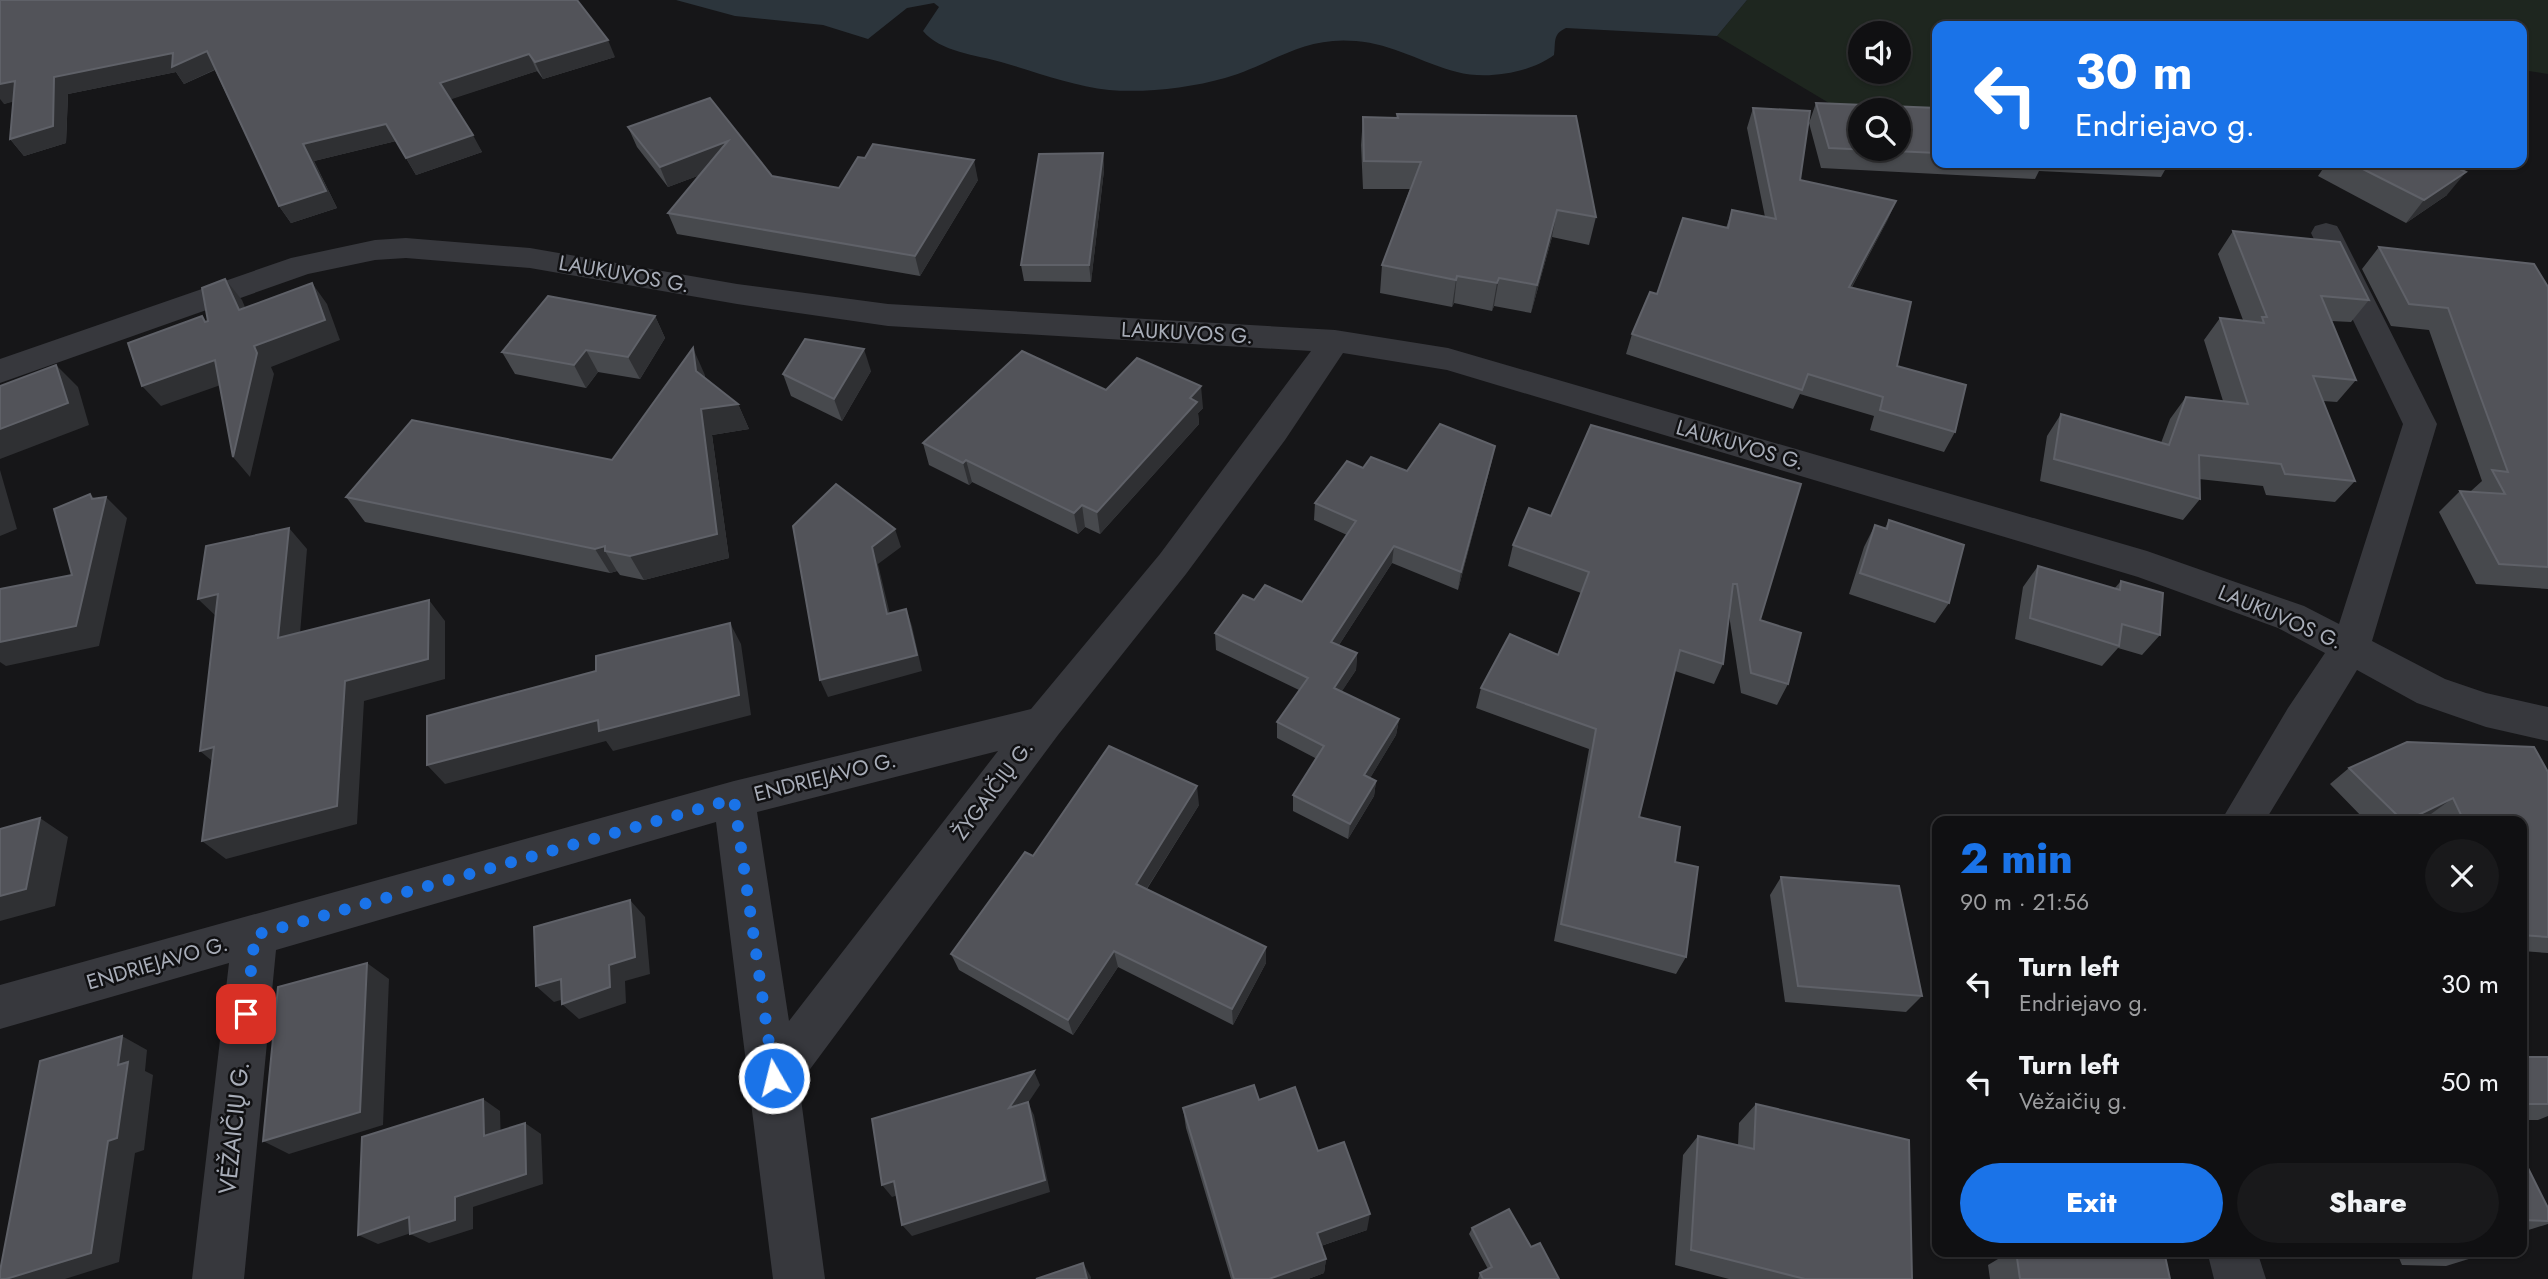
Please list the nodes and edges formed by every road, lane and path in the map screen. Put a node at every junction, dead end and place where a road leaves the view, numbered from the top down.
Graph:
1 (2326, 233) dead end
2 (1335, 341) junction
3 (0, 370) edge
4 (2351, 648) junction
5 (1044, 723) junction
6 (2548, 724) edge
7 (734, 799) junction
8 (2245, 816) edge
9 (255, 935) junction
10 (0, 1007) edge
11 (774, 1078) junction
12 (2234, 1257) edge
13 (219, 1279) edge
14 (799, 1279) edge
15 (2240, 1279) edge

1 - 4 street, LAUKUVOS G.
2 - 3 street, LAUKUVOS G.
2 - 4 street, LAUKUVOS G.
2 - 5 street, ŽYGAIČIŲ G.
4 - 6 street, LAUKUVOS G.
4 - 8 street, LAUKUVOS G.
5 - 7 street, ENDRIEJAVO G.
5 - 11 street, ŽYGAIČIŲ G.
7 - 9 street, ENDRIEJAVO G.
7 - 11 street
9 - 10 street, ENDRIEJAVO G.
9 - 13 street, VĖŽAIČIŲ G.
11 - 14 street
12 - 15 street

